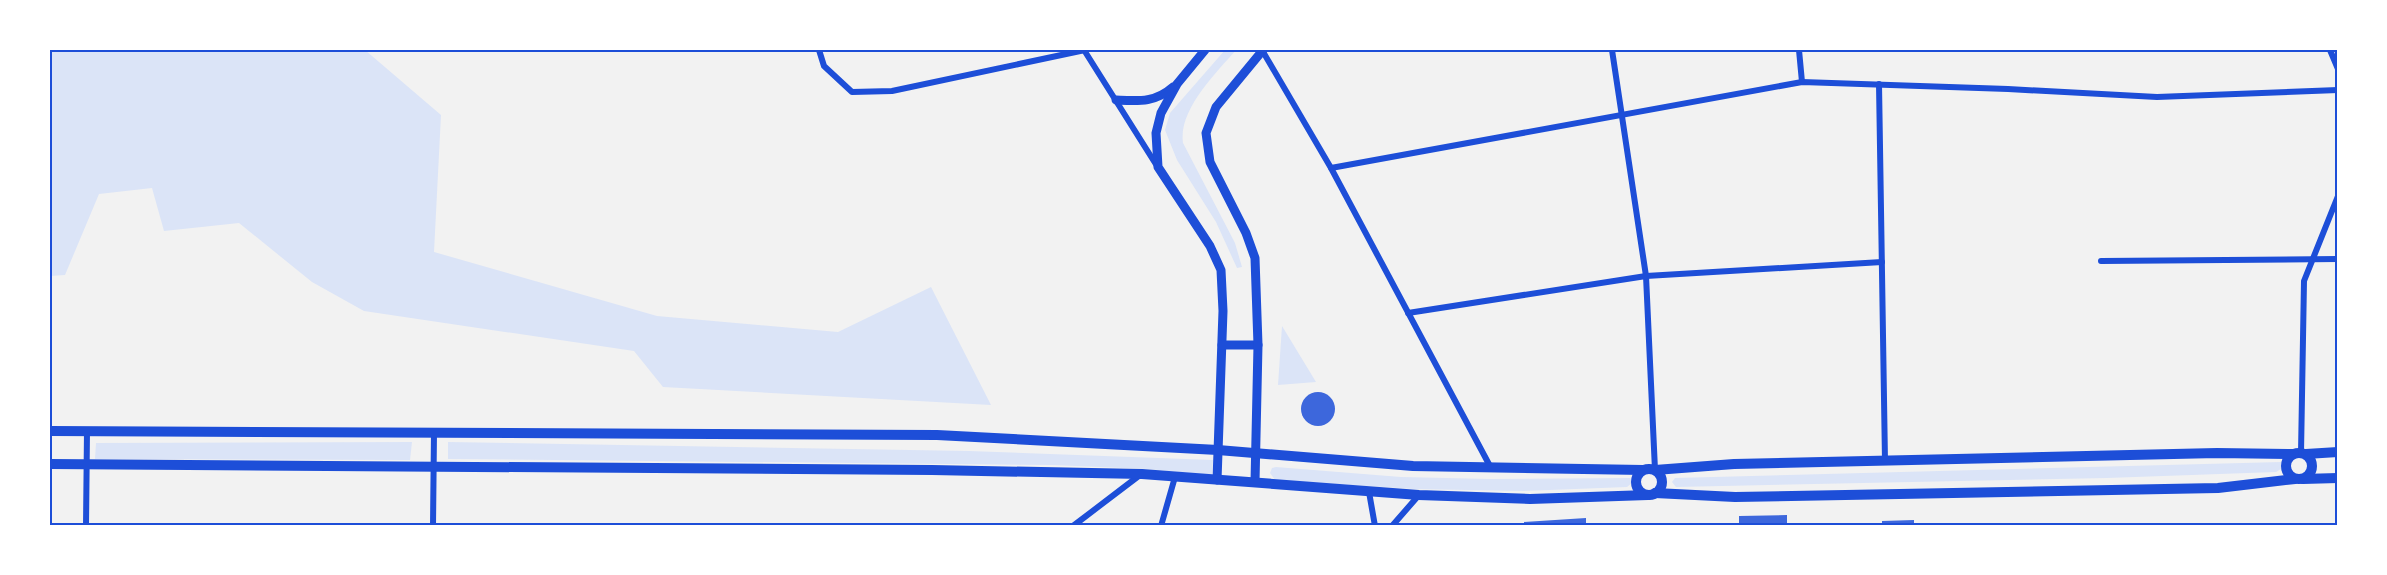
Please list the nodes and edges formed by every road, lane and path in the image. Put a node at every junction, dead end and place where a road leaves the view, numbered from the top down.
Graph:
1 (819, 50) edge
2 (1085, 50) edge
3 (1205, 50) edge
4 (1262, 50) edge
5 (1612, 50) edge
6 (1799, 50) edge
7 (2330, 50) edge
8 (2337, 69) edge
9 (1802, 82) junction
10 (1177, 84) junction
11 (1879, 84) junction
12 (2337, 90) edge
13 (1116, 100) junction
14 (1623, 114) junction
15 (1158, 167) junction
16 (1331, 168) junction
17 (2337, 196) edge
18 (2312, 260) junction
19 (2337, 260) edge
20 (2101, 261) dead end
21 (1882, 262) junction
22 (1646, 276) junction
23 (1408, 313) junction
24 (1222, 345) junction
25 (1258, 345) junction
26 (50, 431) edge
27 (87, 431) junction
28 (434, 432) junction
29 (1218, 450) junction
30 (2337, 452) edge
31 (1256, 453) junction
32 (2300, 454) junction
33 (1886, 461) junction
34 (50, 464) edge
35 (87, 464) junction
36 (433, 466) junction
37 (1491, 468) junction
38 (1643, 470) junction
39 (1655, 470) junction
40 (1142, 474) junction
41 (1175, 477) junction
42 (2337, 478) edge
43 (2299, 479) junction
44 (1217, 480) junction
45 (1255, 482) junction
46 (1369, 492) junction
47 (1651, 494) junction
48 (1419, 495) junction
49 (86, 525) edge
50 (433, 525) edge
51 (1073, 525) edge
52 (1161, 525) edge
53 (1375, 525) edge
54 (1392, 525) edge

1 - 2 street
2 - 13 street
3 - 10 street
4 - 16 street
4 - 25 street
5 - 14 street
6 - 9 street
7 - 8 street
9 - 11 street
9 - 14 street
10 - 13 street
10 - 15 street
11 - 12 street
11 - 21 street
13 - 15 street
14 - 16 street
14 - 22 street
15 - 24 street
16 - 23 street
17 - 18 street
18 - 19 street
18 - 20 street
18 - 32 street
21 - 22 street
21 - 33 street
22 - 23 street
22 - 39 street
23 - 37 street
24 - 25 street
24 - 29 street
25 - 31 street
26 - 27 main road
27 - 28 main road
27 - 35 street
28 - 29 main road
28 - 36 street
29 - 31 main road
29 - 44 street
30 - 32 main road
31 - 37 main road
31 - 45 street
32 - 33 main road
32 - 43 main road
32 - 43 main road
33 - 39 main road
34 - 35 main road
35 - 36 main road
35 - 49 street
36 - 40 main road
36 - 50 street
37 - 38 main road
38 - 39 main road
38 - 47 main road
39 - 47 main road
40 - 41 main road
40 - 51 street
41 - 44 main road
41 - 52 street
42 - 43 main road
43 - 47 main road
44 - 45 main road
45 - 46 main road
46 - 48 main road
46 - 53 street
47 - 48 main road
48 - 54 street

